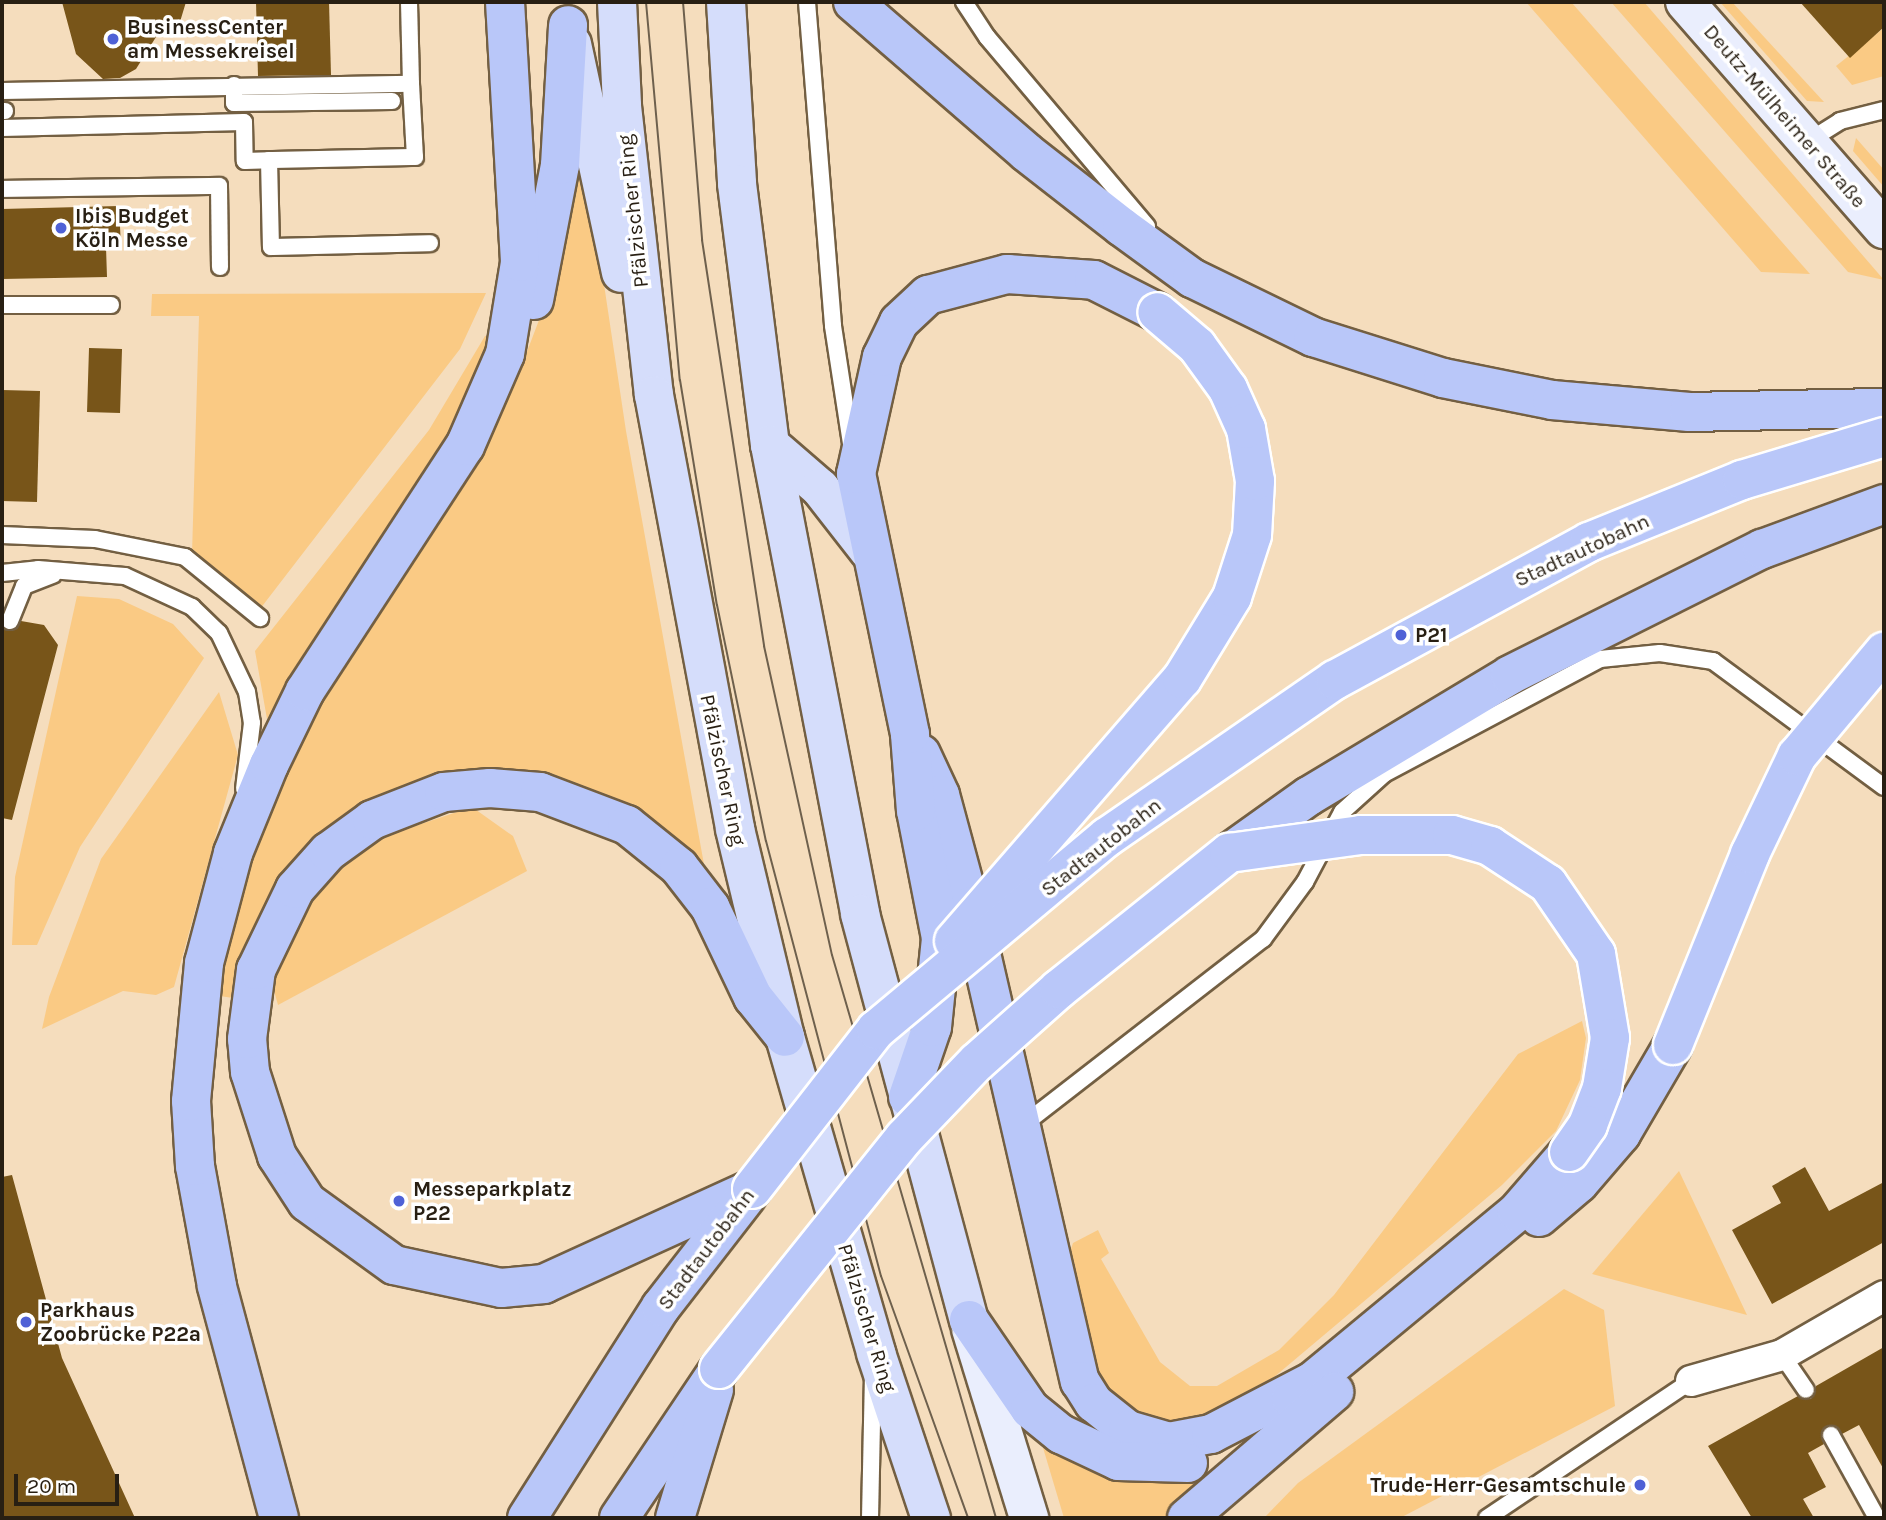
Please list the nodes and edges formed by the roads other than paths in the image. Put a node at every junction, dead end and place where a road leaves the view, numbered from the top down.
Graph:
1 (409, 2) edge
2 (505, 2) edge
3 (617, 2) edge
4 (726, 2) edge
5 (807, 2) edge
6 (853, 2) edge
7 (873, 2) edge
8 (964, 2) edge
9 (1685, 2) edge
10 (568, 14) edge
11 (903, 46) junction
12 (411, 84) junction
13 (234, 85) junction
14 (2, 91) edge
15 (392, 101) dead end
16 (1884, 110) edge
17 (2, 128) edge
18 (1807, 142) junction
19 (269, 160) junction
20 (2, 189) edge
21 (1884, 229) edge
22 (430, 243) dead end
23 (220, 267) dead end
24 (1192, 278) junction
25 (111, 305) dead end
26 (2, 306) edge
27 (505, 354) junction
28 (654, 395) junction
29 (1884, 408) edge
30 (1884, 437) edge
31 (770, 445) junction
32 (856, 474) junction
33 (1884, 505) edge
34 (2, 535) edge
35 (869, 551) junction
36 (2, 573) edge
37 (58, 573) junction
38 (260, 618) dead end
39 (10, 621) dead end
40 (1884, 652) edge
41 (909, 734) junction
42 (1884, 787) edge
43 (245, 816) junction
44 (1229, 853) junction
45 (876, 1030) junction
46 (785, 1037) junction
47 (908, 1097) junction
48 (1023, 1125) junction
49 (752, 1189) junction
50 (1884, 1296) edge
51 (968, 1320) junction
52 (876, 1353) junction
53 (1782, 1355) junction
54 (719, 1369) junction
55 (1691, 1381) joint
56 (1311, 1382) junction
57 (1806, 1390) dead end
58 (1830, 1436) dead end
59 (279, 1518) edge
60 (527, 1518) edge
61 (620, 1518) edge
62 (675, 1518) edge
63 (870, 1518) edge
64 (931, 1518) edge
65 (1029, 1518) edge
66 (1187, 1518) edge
67 (1487, 1518) edge
68 (1877, 1518) edge

1 - 12 lane
2 - 27 highway
3 - 28 main road, Pfälzischer Ring
4 - 31 main road
5 - 32 lane
6 - 11 highway
7 - 11 highway
8 - 24 lane
9 - 18 street, Deutz-Mülheimer Straße
10 - 27 highway
10 - 28 main road
11 - 24 highway
12 - 13 lane
12 - 19 lane
13 - 14 lane
13 - 15 lane
16 - 18 lane
17 - 19 lane
18 - 21 street, Deutz-Mülheimer Straße
19 - 22 lane
20 - 23 lane
24 - 29 highway
25 - 26 lane
27 - 43 highway
28 - 46 main road, Pfälzischer Ring
30 - 45 highway, Stadtautobahn, bridge
31 - 35 main road
31 - 47 main road
32 - 35 highway
32 - 45 highway, bridge
33 - 44 highway
34 - 38 lane
35 - 41 highway
36 - 37 lane
37 - 39 lane
37 - 43 lane
40 - 66 highway, bridge
41 - 47 highway
41 - 48 highway
42 - 48 lane
43 - 59 highway
44 - 54 highway, bridge
44 - 56 highway, bridge
45 - 49 highway, Stadtautobahn, bridge
46 - 49 highway
46 - 52 main road, Pfälzischer Ring
47 - 51 main road
48 - 56 highway
49 - 60 highway, Stadtautobahn
50 - 53 street
51 - 56 highway
51 - 65 street
52 - 63 lane
52 - 64 main road, Pfälzischer Ring
53 - 55 street
53 - 57 lane
54 - 61 highway
54 - 62 highway
55 - 67 lane
58 - 68 lane

